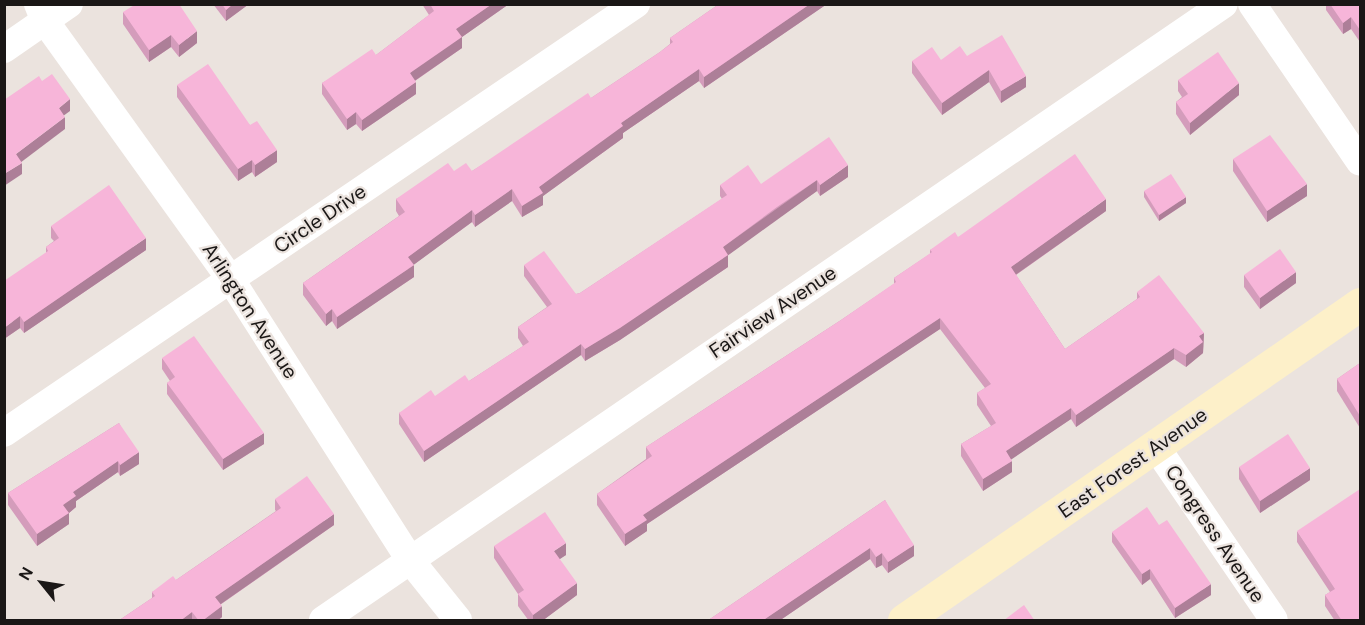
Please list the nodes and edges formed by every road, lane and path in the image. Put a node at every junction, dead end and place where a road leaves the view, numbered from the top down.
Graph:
1 (69, 4) edge
2 (636, 4) edge
3 (1224, 4) edge
4 (1252, 4) edge
5 (41, 13) edge
6 (4, 49) edge
7 (1360, 162) edge
8 (231, 280) junction
9 (1360, 304) edge
10 (4, 433) edge
11 (1156, 447) junction
12 (410, 560) junction
13 (323, 621) edge
14 (458, 621) edge
15 (904, 621) edge
16 (1274, 621) edge

1 - 5 street
2 - 8 street, Circle Drive
3 - 12 street, Fairview Avenue
4 - 7 street
5 - 6 street
5 - 8 street, Arlington Avenue
8 - 10 street, Circle Drive
8 - 12 street, Arlington Avenue
9 - 11 street, East Forest Avenue
11 - 15 street, East Forest Avenue
11 - 16 street, Congress Avenue
12 - 13 street, Fairview Avenue
12 - 14 street, Arlington Avenue

